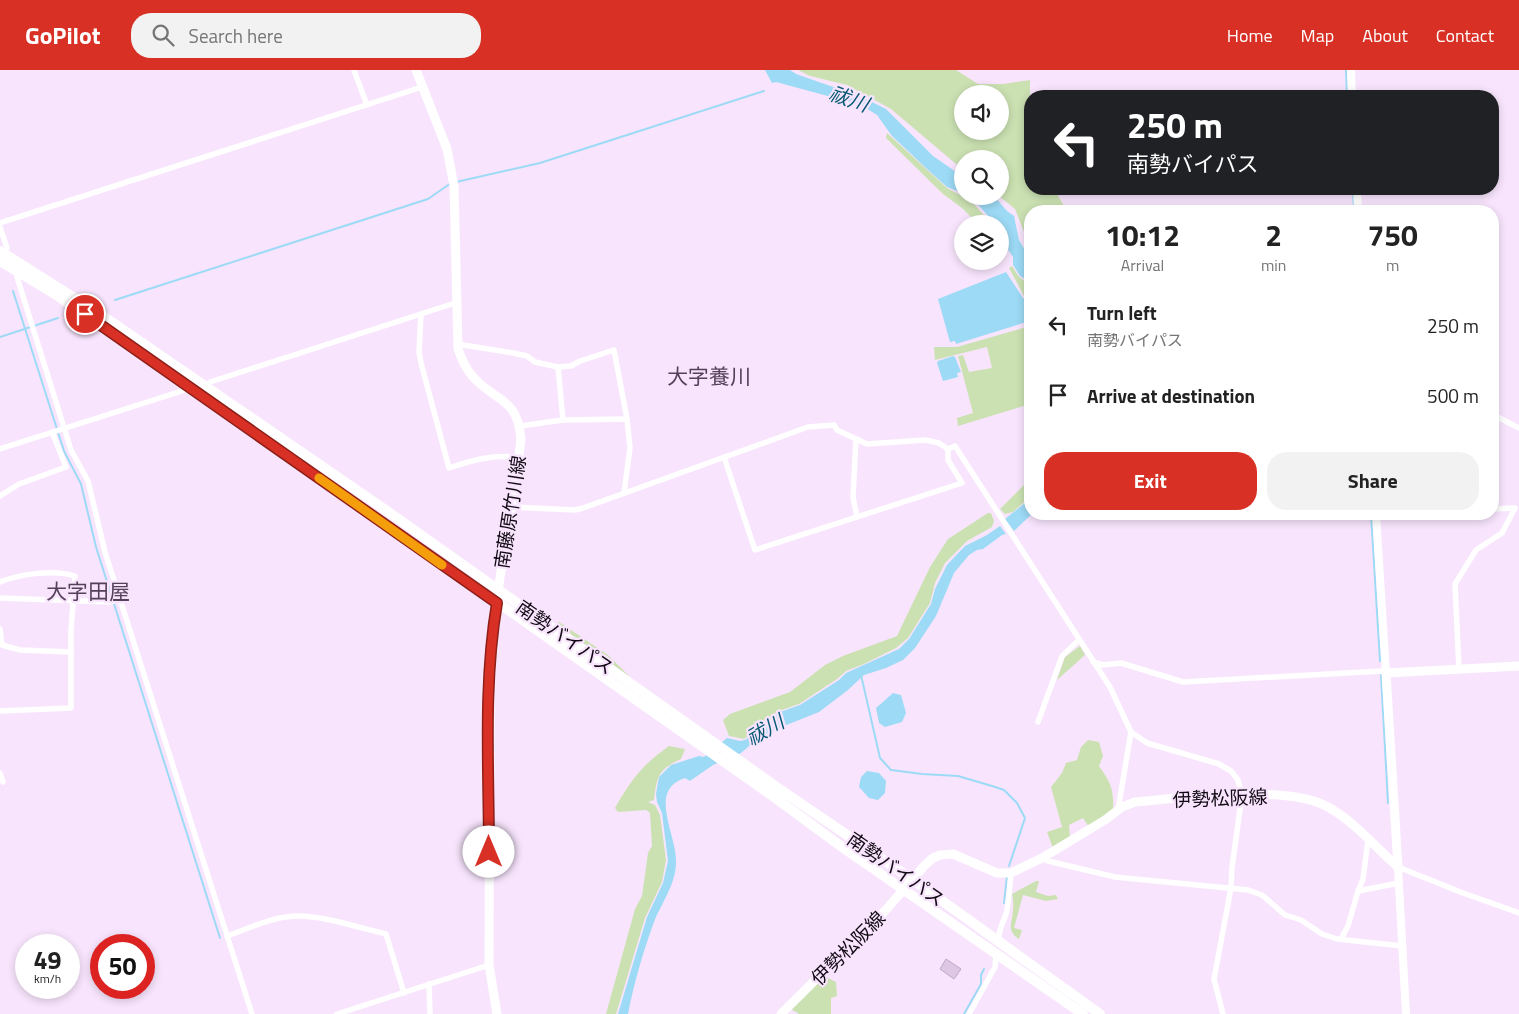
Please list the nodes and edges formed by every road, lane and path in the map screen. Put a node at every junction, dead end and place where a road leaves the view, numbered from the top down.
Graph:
1 (354, 70) edge
2 (416, 70) edge
3 (1351, 70) edge
4 (422, 87) junction
5 (1352, 90) edge
6 (368, 105) junction
7 (0, 223) edge
8 (0, 227) edge
9 (4, 249) edge
10 (0, 260) edge
11 (17, 277) dead end
12 (455, 303) junction
13 (420, 314) junction
14 (457, 344) junction
15 (558, 367) junction
16 (210, 382) dead end
17 (185, 390) dead end
18 (1499, 418) edge
19 (627, 419) junction
20 (562, 420) junction
21 (520, 426) junction
22 (1519, 428) edge
23 (58, 430) junction
24 (856, 439) junction
25 (948, 448) junction
26 (0, 449) edge
27 (724, 457) junction
28 (518, 458) junction
29 (624, 494) junction
30 (0, 496) edge
31 (511, 507) junction
32 (1499, 509) edge
33 (858, 517) junction
34 (1376, 520) edge
35 (0, 582) edge
36 (498, 590) junction
37 (0, 598) edge
38 (119, 599) junction
39 (74, 602) junction
40 (497, 603) junction
41 (0, 630) edge
42 (1079, 640) junction
43 (71, 652) junction
44 (1093, 662) junction
45 (1519, 666) edge
46 (1459, 670) junction
47 (1386, 674) junction
48 (0, 711) edge
49 (1038, 722) dead end
50 (679, 724) junction
51 (1131, 732) junction
52 (0, 773) edge
53 (3, 782) dead end
54 (774, 791) junction
55 (1242, 795) junction
56 (1118, 810) junction
57 (1368, 840) junction
58 (1042, 858) junction
59 (1398, 866) junction
60 (1011, 873) junction
61 (912, 880) junction
62 (1399, 882) junction
63 (1231, 888) junction
64 (905, 890) junction
65 (1358, 891) junction
66 (1519, 913) edge
67 (227, 936) junction
68 (1341, 939) junction
69 (999, 941) junction
70 (1402, 946) junction
71 (996, 955) junction
72 (488, 965) junction
73 (429, 984) junction
74 (404, 992) junction
75 (252, 1014) edge
76 (337, 1014) edge
77 (430, 1014) edge
78 (498, 1014) edge
79 (781, 1014) edge
80 (969, 1014) edge
81 (1083, 1014) edge
82 (1100, 1014) edge
83 (1223, 1014) edge
84 (1406, 1014) edge

1 - 6 street
2 - 4 main road
3 - 5 street
4 - 6 street
4 - 12 main road
6 - 7 street
8 - 9 street
9 - 36 highway, 南勢バイパス
10 - 40 highway, 南勢バイパス
11 - 23 street
12 - 13 street
12 - 14 main road
13 - 16 street
13 - 28 street
14 - 15 street
14 - 21 main road
15 - 19 street
15 - 20 street
17 - 23 street
18 - 22 street
19 - 20 street
19 - 29 street
20 - 21 street
21 - 28 main road, 南藤原竹川線
23 - 26 street
23 - 30 street
23 - 38 street
24 - 25 street
24 - 27 street
24 - 33 street
25 - 33 street
25 - 42 street
27 - 29 street
27 - 33 street
28 - 31 main road, 南藤原竹川線
29 - 31 street
31 - 36 main road, 南藤原竹川線
32 - 46 street
34 - 47 street
35 - 39 street
36 - 40 main road, 南藤原竹川線
36 - 50 highway, 南勢バイパス
37 - 39 street
38 - 39 street
38 - 67 street
39 - 43 street
40 - 50 highway, 南勢バイパス
40 - 72 main road, 南藤原竹川線
41 - 43 street
42 - 44 street
42 - 49 street
43 - 48 street
44 - 47 street
44 - 51 street
45 - 46 main road
46 - 47 main road
47 - 59 main road
50 - 54 highway, 南勢バイパス
51 - 55 street
51 - 56 street
52 - 53 street
54 - 61 highway, 南勢バイパス
54 - 64 highway, 南勢バイパス
55 - 56 main road, 伊勢松阪線
55 - 57 main road, 伊勢松阪線
55 - 63 street
56 - 58 main road, 伊勢松阪線
57 - 59 main road, 伊勢松阪線
57 - 65 street
58 - 60 main road, 伊勢松阪線
58 - 63 street
59 - 62 street
59 - 66 street
60 - 61 main road, 伊勢松阪線
60 - 69 street
61 - 64 main road, 伊勢松阪線
61 - 69 highway, 南勢バイパス
62 - 65 street
62 - 70 street
63 - 68 street
63 - 83 street
64 - 71 highway, 南勢バイパス
64 - 79 main road, 伊勢松阪線
65 - 68 street
67 - 74 street
67 - 75 street
68 - 70 street
69 - 82 highway, 南勢バイパス
70 - 84 street
71 - 80 street
71 - 81 highway, 南勢バイパス
72 - 73 street
72 - 78 main road, 南藤原竹川線
73 - 74 street
73 - 77 street
74 - 76 street

